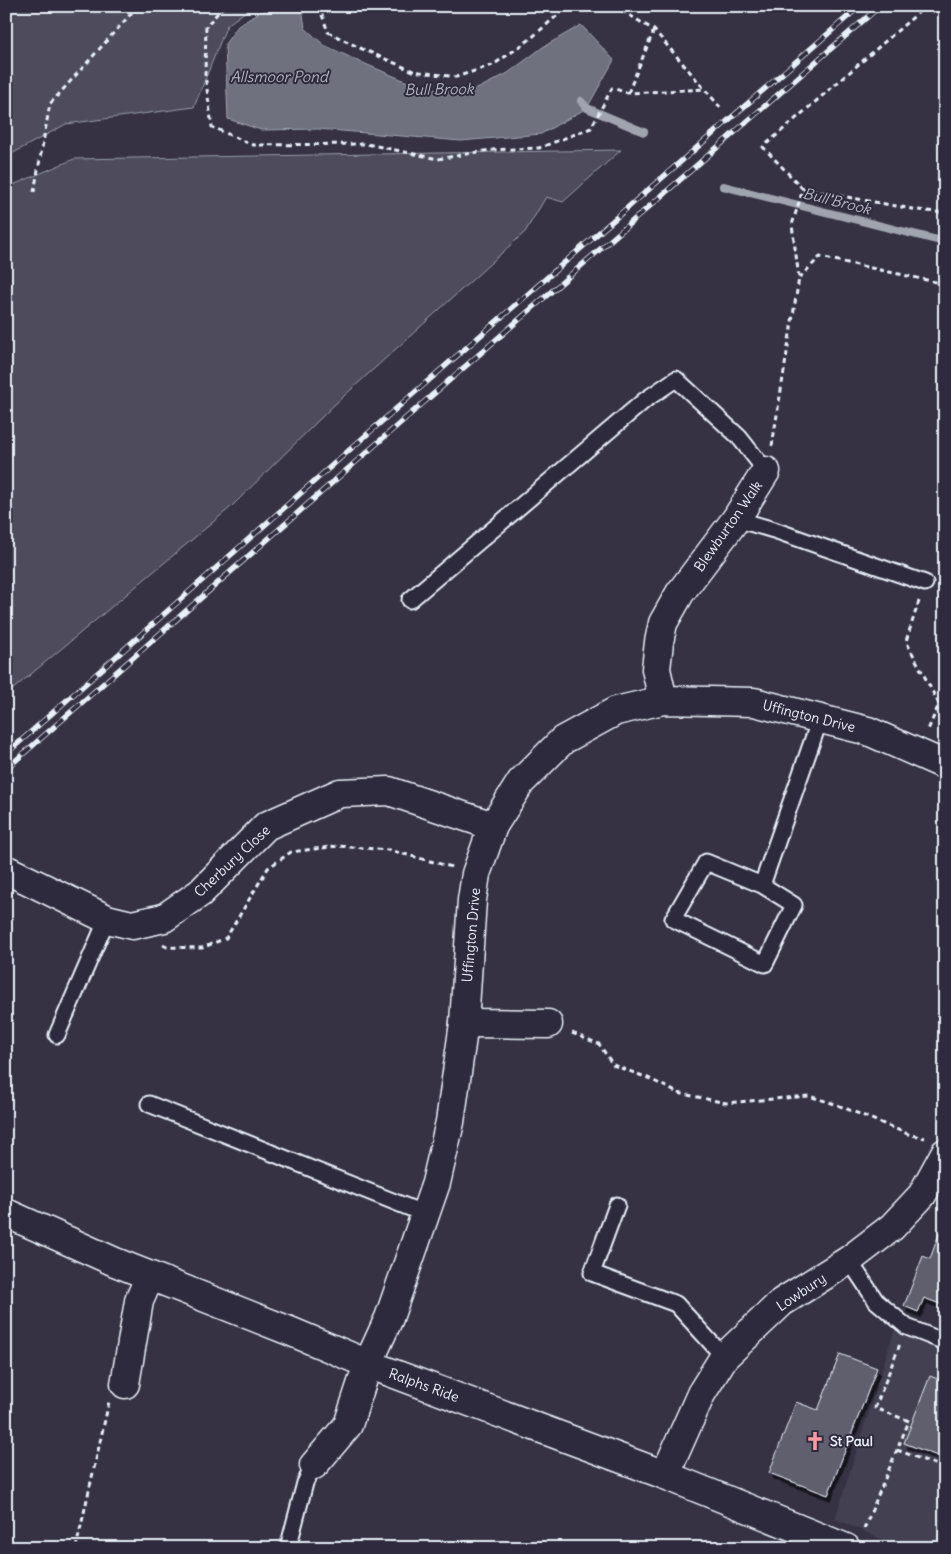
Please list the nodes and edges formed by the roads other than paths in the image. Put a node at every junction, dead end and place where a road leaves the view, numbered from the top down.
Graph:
1 (766, 471) joint
2 (736, 519) junction
3 (926, 583) road end
4 (410, 600) dead end
5 (663, 700) junction
6 (820, 719) junction
7 (945, 765) edge
8 (493, 826) junction
9 (7, 870) edge
10 (762, 885) junction
11 (120, 922) junction
12 (464, 1022) junction
13 (548, 1024) road end
14 (57, 1035) dead end
15 (149, 1104) dead end
16 (936, 1146) edge
17 (617, 1205) dead end
18 (6, 1213) edge
19 (425, 1214) junction
20 (849, 1260) junction
21 (150, 1276) junction
22 (945, 1342) edge
23 (724, 1357) junction
24 (368, 1364) junction
25 (118, 1389) road end
26 (314, 1465) joint
27 (665, 1475) junction
28 (854, 1539) edge
29 (813, 1542) edge
30 (288, 1548) edge

1 - 2 street, Blewburton Walk
1 - 4 lane
2 - 3 lane
2 - 5 street, Blewburton Walk
5 - 6 street, Uffington Drive
5 - 8 street, Uffington Drive
6 - 7 street, Uffington Drive
6 - 10 lane
8 - 11 street, Cherbury Close
8 - 12 street, Uffington Drive
9 - 11 street
10 - 10 lane
11 - 14 lane
12 - 13 street
12 - 19 street, Uffington Drive
15 - 19 lane
16 - 20 street, Lowbury
17 - 23 lane
18 - 21 street, Ralphs Ride
19 - 24 street, Uffington Drive
20 - 22 lane
20 - 23 street, Lowbury
21 - 24 street, Ralphs Ride
21 - 25 street
23 - 27 street, Lowbury
24 - 26 street, Uffington Drive
24 - 27 street, Ralphs Ride
26 - 30 lane
27 - 29 street, Ralphs Ride
28 - 29 street, Ralphs Ride

